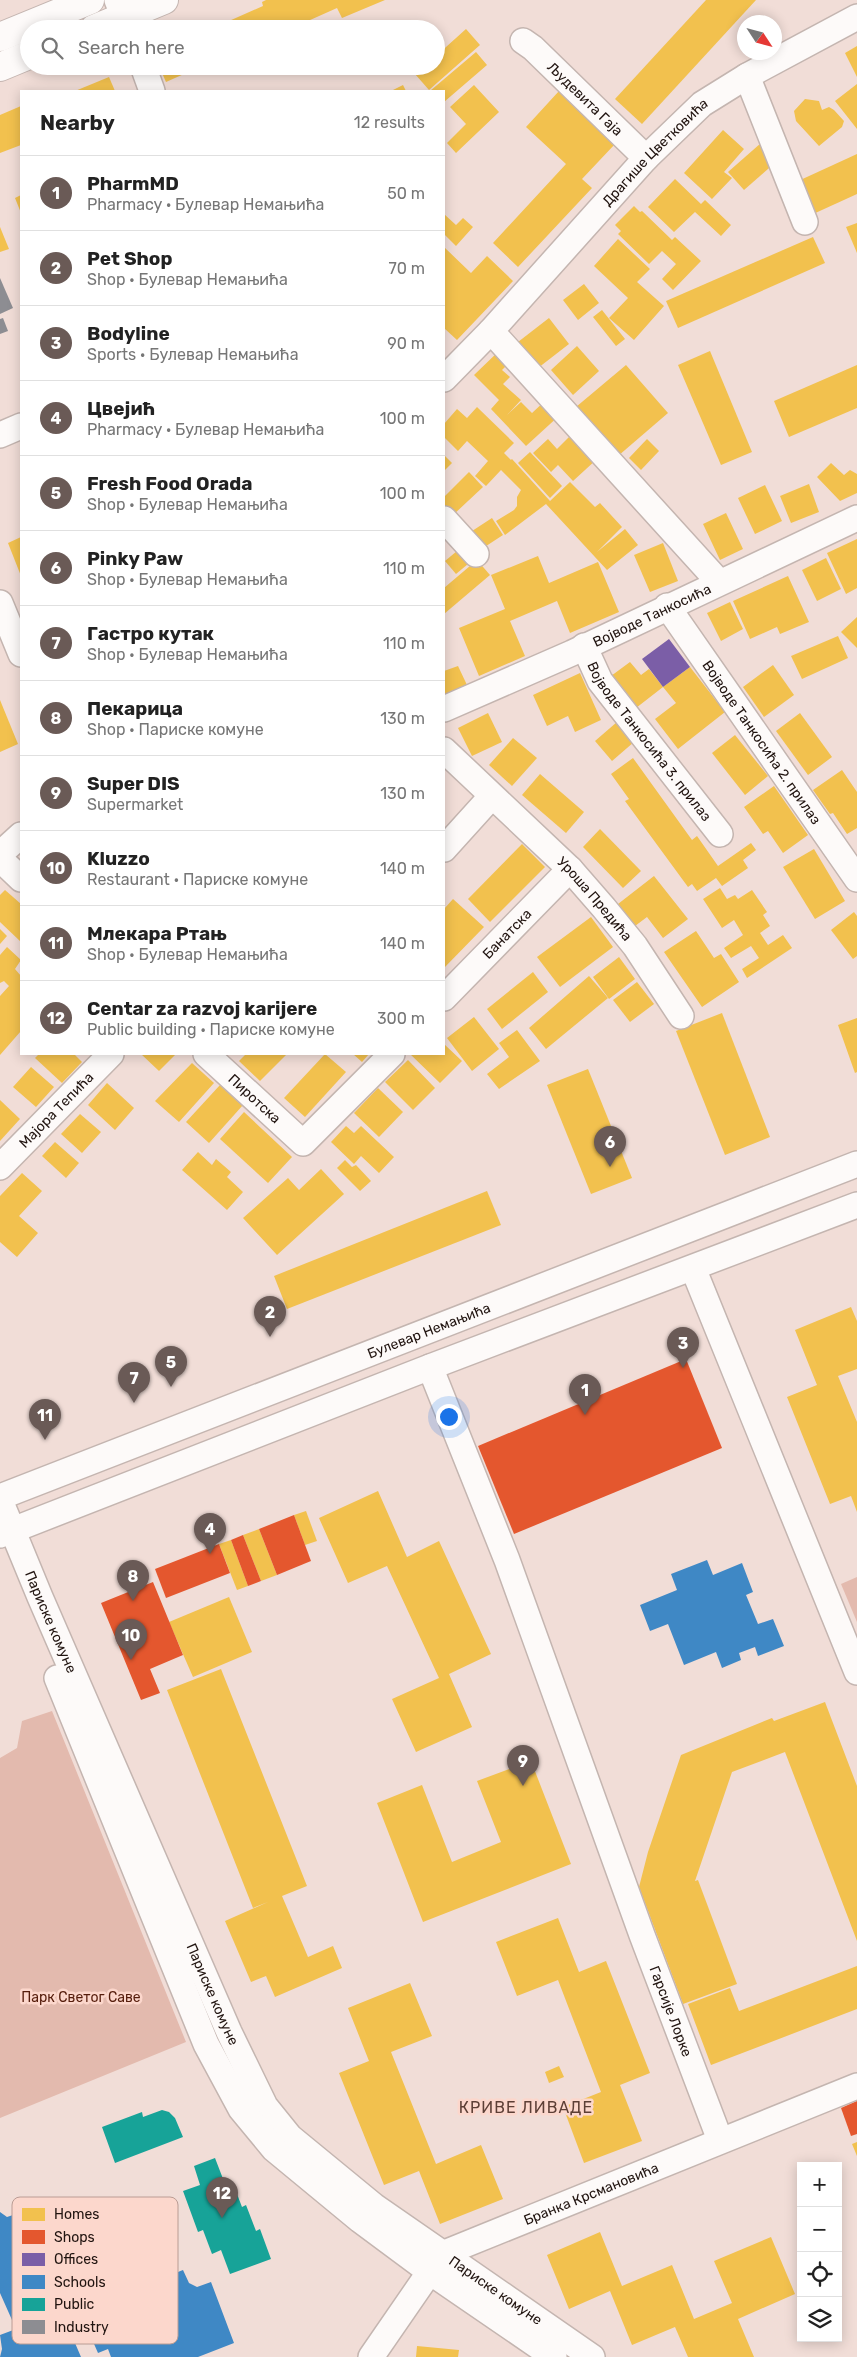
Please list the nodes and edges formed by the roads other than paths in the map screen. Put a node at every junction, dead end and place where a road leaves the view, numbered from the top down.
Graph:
1 (90, 0) edge
2 (164, 0) edge
3 (123, 15) edge
4 (857, 17) edge
5 (41, 20) edge
6 (20, 29) edge
7 (0, 37) edge
8 (523, 41) dead end
9 (20, 59) edge
10 (0, 67) edge
11 (146, 75) edge
12 (747, 76) junction
13 (152, 90) edge
14 (646, 158) junction
15 (805, 222) dead end
16 (491, 330) junction
17 (445, 379) edge
18 (20, 426) edge
19 (0, 435) edge
20 (857, 518) edge
21 (445, 520) edge
22 (476, 554) dead end
23 (719, 582) junction
24 (0, 603) edge
25 (667, 606) junction
26 (584, 646) junction
27 (20, 652) edge
28 (445, 709) edge
29 (445, 751) edge
30 (491, 797) junction
31 (720, 834) dead end
32 (20, 836) edge
33 (445, 848) edge
34 (0, 854) edge
35 (0, 859) edge
36 (570, 869) junction
37 (20, 878) edge
38 (857, 879) edge
39 (445, 997) edge
40 (681, 1016) dead end
41 (110, 1055) edge
42 (207, 1055) edge
43 (391, 1055) edge
44 (857, 1164) edge
45 (0, 1167) edge
46 (857, 1205) edge
47 (692, 1268) junction
48 (430, 1367) junction
49 (0, 1498) edge
50 (4, 1534) edge
51 (857, 1672) edge
52 (857, 2086) edge
53 (720, 2140) junction
54 (436, 2263) junction
55 (372, 2357) edge
56 (554, 2357) edge
57 (592, 2357) edge

1 - 5 main road
2 - 3 main road
4 - 12 street, Драгише Цветковића
6 - 7 main road
8 - 14 street, Људевита Гаја
9 - 10 main road
11 - 13 street
12 - 14 street, Драгише Цветковића
12 - 15 street
14 - 16 street, Драгише Цветковића
16 - 17 street, Драгише Цветковића
16 - 23 street
18 - 19 street
20 - 23 street, Војводе Танкосића
21 - 22 street
23 - 25 street, Војводе Танкосића
24 - 27 street
25 - 26 street, Војводе Танкосића
25 - 38 street, Војводе Танкосића 2. прилаз
26 - 28 street, Војводе Танкосића
26 - 31 street, Војводе Танкосића 3. прилаз
29 - 30 street, Уроша Предића
30 - 33 street
30 - 36 street, Уроша Предића
32 - 34 street
35 - 37 street
36 - 39 street, Банатска
36 - 40 street, Уроша Предића
41 - 45 street, Мајора Тепића
42 - 43 street, Пиротска
44 - 49 street, Булевар Немањића
46 - 47 street
47 - 48 street
47 - 51 street
48 - 50 street
48 - 53 street, Гарсије Лорке
49 - 50 street, Париске комуне
50 - 54 street, Париске комуне
52 - 53 street, Бранка Крсмановића
53 - 54 street, Бранка Крсмановића
54 - 55 street
54 - 56 street, Париске комуне
54 - 57 street, Париске комуне

